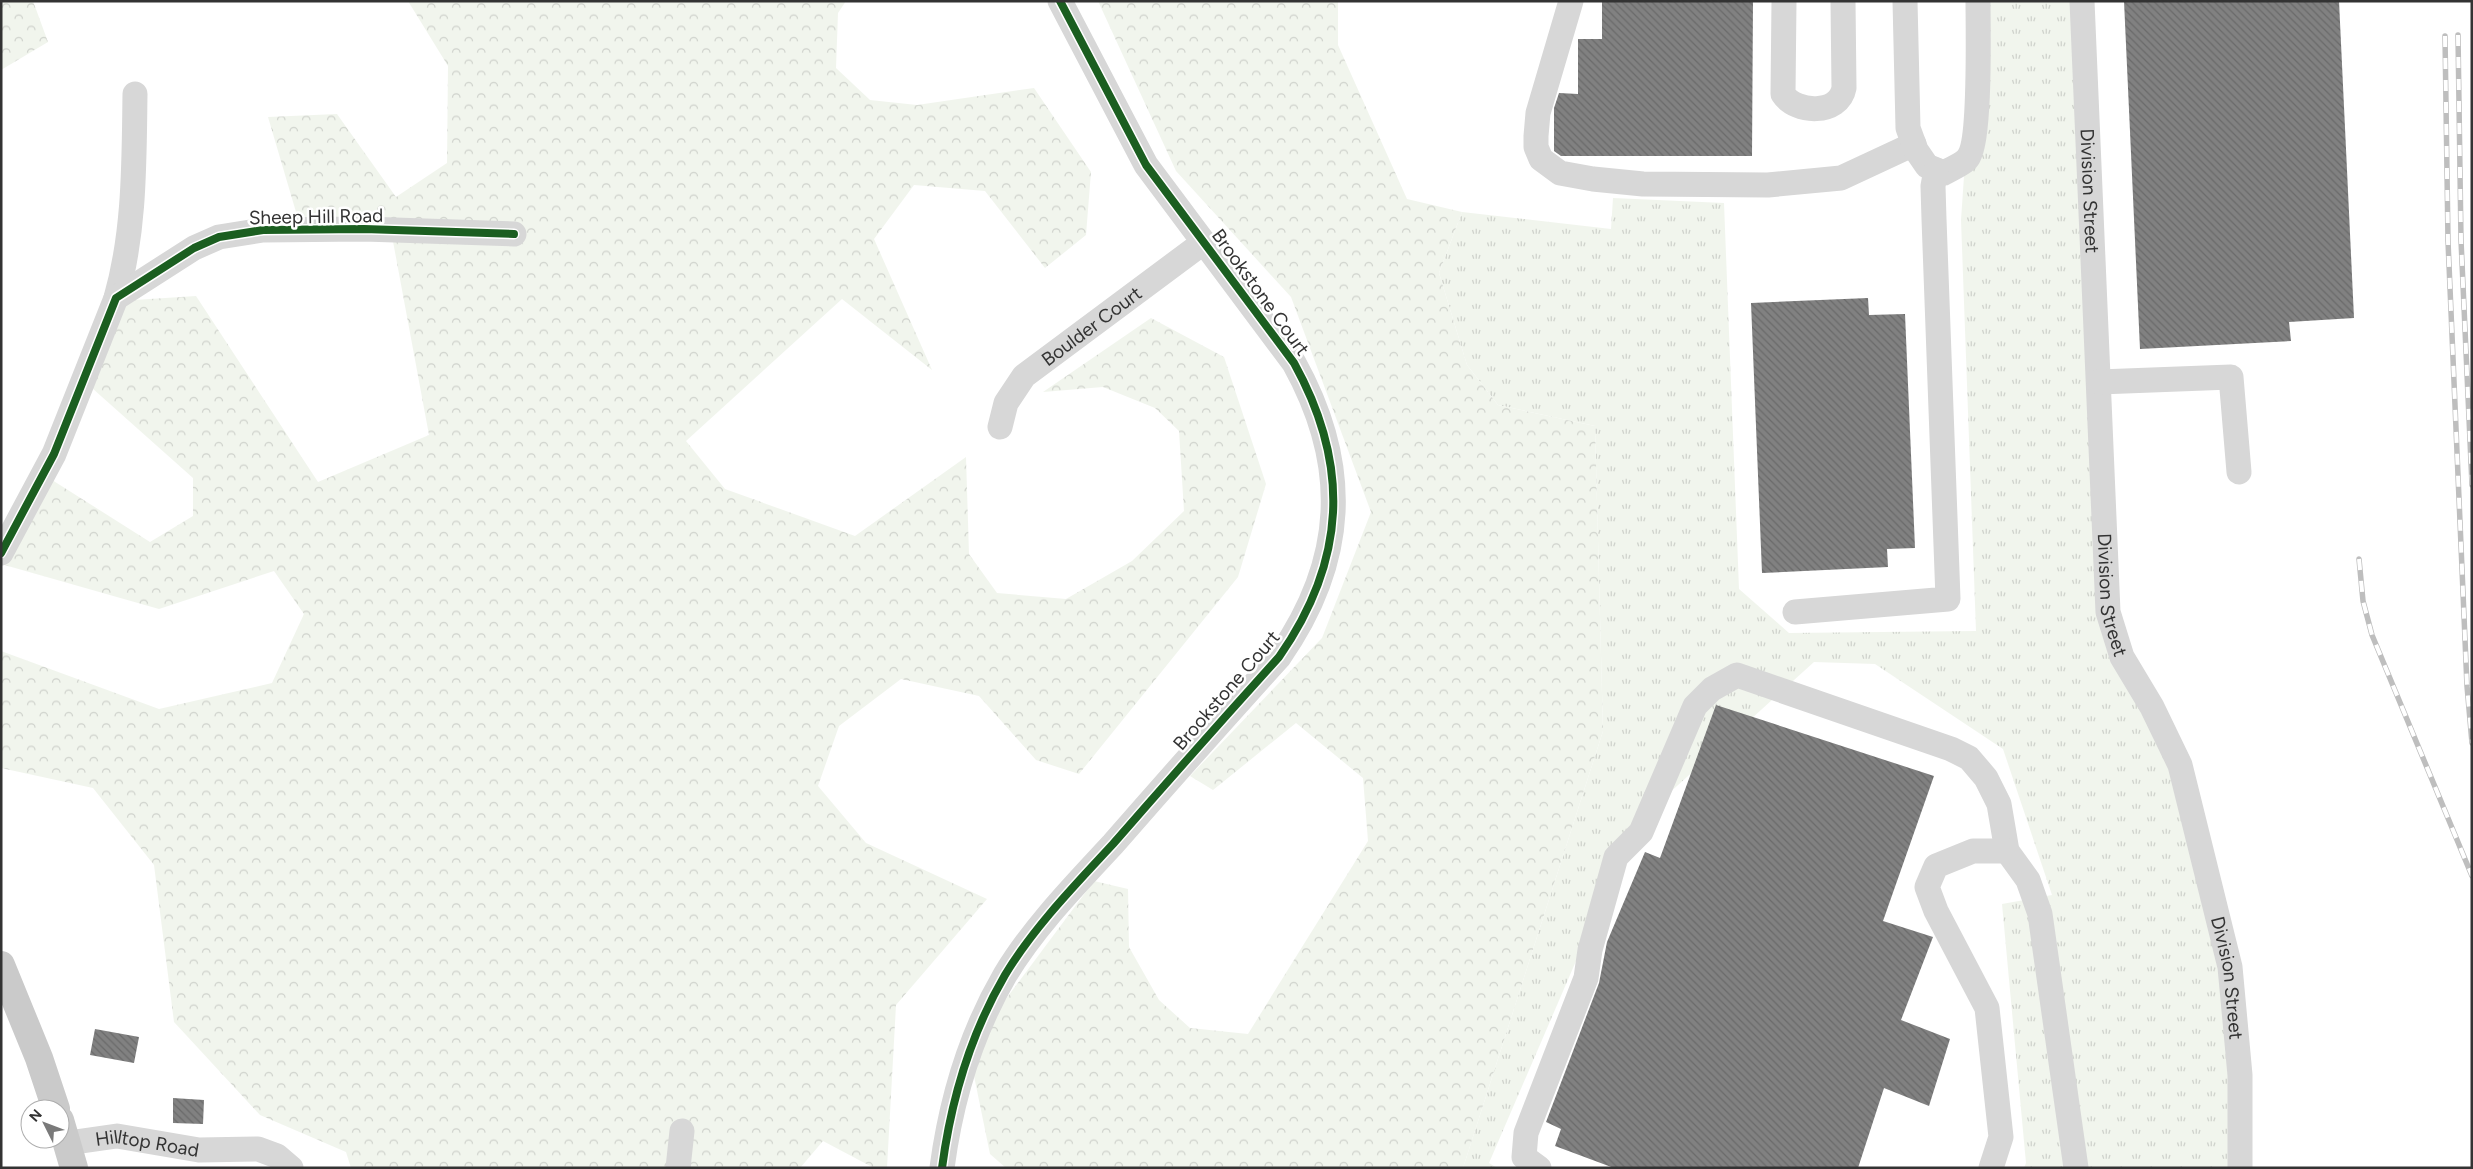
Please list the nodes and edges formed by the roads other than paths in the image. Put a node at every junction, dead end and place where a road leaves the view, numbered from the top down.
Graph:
1 (1060, 1) edge
2 (1571, 1) edge
3 (1784, 1) edge
4 (1843, 1) edge
5 (1905, 1) edge
6 (1978, 1) edge
7 (2082, 1) edge
8 (135, 94) dead end
9 (1914, 144) junction
10 (1936, 170) junction
11 (514, 234) dead end
12 (1204, 242) junction
13 (116, 298) junction
14 (2098, 382) junction
15 (1000, 427) dead end
16 (2239, 472) dead end
17 (1, 553) edge
18 (1795, 612) dead end
19 (2008, 851) junction
20 (1, 965) edge
21 (53, 1099) edge
22 (682, 1131) dead end
23 (70, 1144) edge
24 (189, 1158) edge
25 (291, 1168) edge
26 (678, 1168) edge
27 (942, 1168) edge
28 (1540, 1168) edge
29 (1991, 1168) edge
30 (2076, 1168) edge
31 (2240, 1168) edge

1 - 12 street, Brookstone Court
2 - 9 street
3 - 4 street
5 - 9 street
6 - 10 street
7 - 14 street, Division Street
8 - 13 street
9 - 10 street
10 - 18 street
11 - 13 street, Sheep Hill Road
12 - 15 street, Boulder Court
12 - 27 street, Brookstone Court
13 - 17 street
14 - 16 street
14 - 31 street, Division Street
19 - 28 street
19 - 29 street
19 - 30 street
20 - 21 main road
22 - 26 street
23 - 24 street, Hilltop Road
24 - 25 street, Hilltop Road

